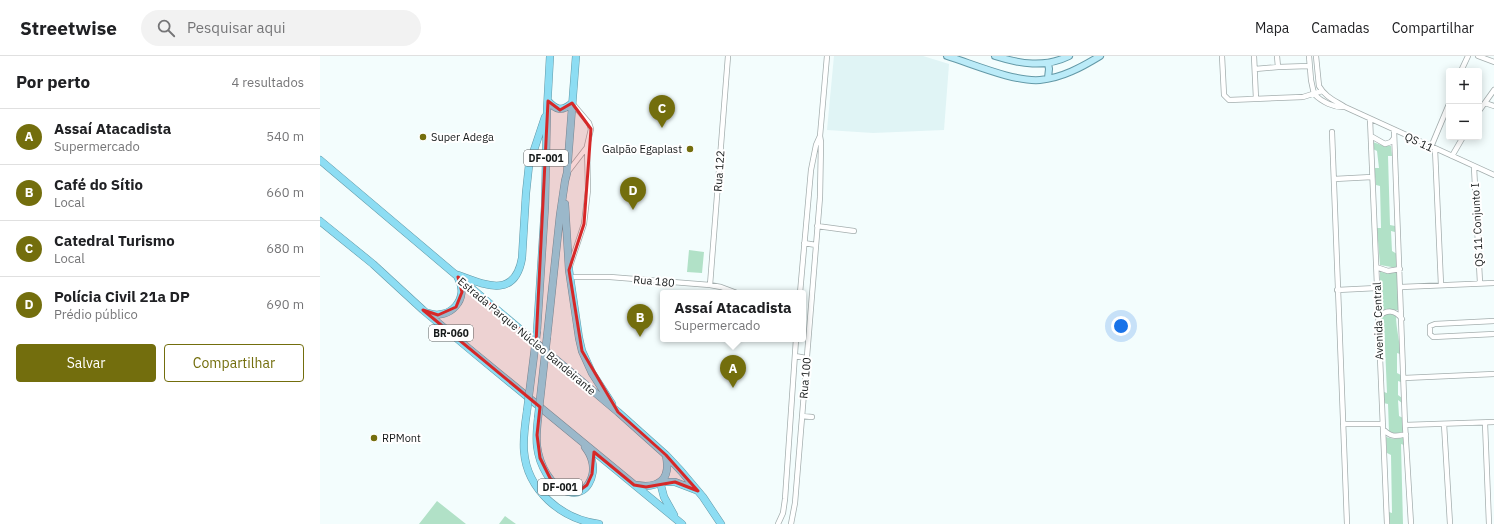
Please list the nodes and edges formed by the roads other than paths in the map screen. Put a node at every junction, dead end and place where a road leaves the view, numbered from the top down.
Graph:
1 (550, 56) edge
2 (576, 56) edge
3 (728, 56) edge
4 (827, 56) edge
5 (947, 56) edge
6 (1069, 56) edge
7 (1100, 56) edge
8 (1222, 56) edge
9 (1254, 56) edge
10 (1277, 56) edge
11 (1309, 56) edge
12 (1316, 56) edge
13 (1468, 56) edge
14 (1478, 56) edge
15 (1000, 57) edge
16 (1494, 62) edge
17 (1048, 64) junction
18 (1309, 66) junction
19 (1278, 67) junction
20 (1463, 68) edge
21 (1255, 69) junction
22 (1048, 78) junction
23 (1494, 90) edge
24 (1322, 91) junction
25 (1314, 94) junction
26 (1256, 99) junction
27 (548, 101) junction
28 (572, 103) junction
29 (1485, 103) junction
30 (1494, 106) edge
31 (1345, 107) junction
32 (1482, 108) edge
33 (547, 110) junction
34 (1446, 112) edge
35 (1370, 119) junction
36 (1394, 130) junction
37 (1332, 132) dead end
38 (820, 136) junction
39 (1371, 136) junction
40 (1394, 138) junction
41 (1461, 140) edge
42 (587, 146) junction
43 (1433, 148) junction
44 (1452, 156) junction
45 (320, 160) edge
46 (1474, 167) junction
47 (567, 173) junction
48 (1494, 175) edge
49 (1372, 177) junction
50 (1334, 179) junction
51 (565, 181) junction
52 (320, 221) edge
53 (817, 226) junction
54 (854, 231) dead end
55 (804, 243) junction
56 (816, 244) junction
57 (1376, 267) junction
58 (1400, 269) junction
59 (569, 273) junction
60 (456, 275) junction
61 (1480, 283) junction
62 (1494, 283) edge
63 (710, 285) junction
64 (1441, 285) junction
65 (1401, 287) junction
66 (1377, 288) junction
67 (729, 290) edge
68 (800, 290) edge
69 (1337, 290) junction
70 (423, 310) junction
71 (1378, 317) junction
72 (1402, 319) junction
73 (1494, 321) edge
74 (1494, 334) edge
75 (796, 342) edge
76 (795, 356) junction
77 (806, 358) junction
78 (1494, 374) edge
79 (1404, 378) junction
80 (618, 412) junction
81 (802, 416) junction
82 (812, 417) dead end
83 (1494, 422) edge
84 (1485, 423) junction
85 (1343, 424) junction
86 (1382, 424) junction
87 (1444, 424) junction
88 (1405, 425) junction
89 (1383, 430) junction
90 (1406, 434) junction
91 (583, 443) junction
92 (666, 455) junction
93 (660, 482) junction
94 (634, 485) junction
95 (698, 491) junction
96 (676, 519) junction
97 (599, 524) edge
98 (682, 524) edge
99 (721, 524) edge
100 (778, 524) edge
101 (791, 524) edge
102 (1348, 524) edge
103 (1387, 524) edge
104 (1411, 524) edge
105 (1450, 524) edge
106 (1489, 524) edge

1 - 27 highway, DF-001
2 - 28 highway, DF-001
3 - 63 street, Rua 122
4 - 38 street, Rua 100
5 - 22 main road
6 - 17 main road
7 - 22 main road
8 - 26 street
9 - 21 street
10 - 19 street
11 - 18 street
12 - 24 street
13 - 20 street
14 - 16 street
15 - 17 main road
17 - 22 main road
18 - 19 street
18 - 25 street
19 - 21 street
21 - 26 street
23 - 29 street
24 - 25 street
24 - 31 street, QS 11
25 - 26 street
25 - 31 street, QS 11
27 - 28 highway
27 - 33 highway, DF-001
28 - 42 street
28 - 47 highway, DF-001
29 - 30 street
29 - 32 street
31 - 35 street, QS 11
33 - 60 highway
33 - 97 highway, DF-001, bridge
34 - 43 street
35 - 36 street, QS 11
35 - 39 street, Avenida Central
36 - 40 street
36 - 43 street, QS 11
37 - 50 street
38 - 53 street, Rua 100
38 - 55 street, Rua 100
39 - 40 street
39 - 49 street, Avenida Central
40 - 58 street
41 - 44 street
42 - 47 street
42 - 59 street
43 - 44 street, QS 11
43 - 64 street
44 - 46 street, QS 11
45 - 60 highway, Estrada Parque Núcleo Bandeirante
46 - 48 street, QS 11
46 - 61 street, QS 11 Conjunto I
47 - 51 highway, DF-001
49 - 50 street
49 - 57 street, Avenida Central
50 - 69 street
51 - 59 highway
51 - 91 highway, DF-001, bridge
52 - 70 highway, BR-060
53 - 54 street
53 - 56 street, Rua 100
55 - 56 street
55 - 68 street, Rua 100
56 - 77 street, Rua 100
57 - 58 street
57 - 66 street, Avenida Central
58 - 65 street
59 - 63 street, Rua 180
59 - 80 highway
60 - 70 highway
60 - 80 highway, Estrada Parque Núcleo Bandeirante
61 - 62 street
61 - 64 street
63 - 67 street, Rua 180
64 - 65 street
65 - 72 street
66 - 69 street
66 - 71 street, Avenida Central
69 - 85 street
70 - 91 highway, BR-060
71 - 72 street
71 - 86 street, Avenida Central
72 - 79 street
73 - 74 street
75 - 76 street, Rua 100
76 - 77 street
76 - 100 street, Rua 100
77 - 81 street, Rua 100
78 - 79 street
79 - 88 street
80 - 92 highway, Estrada Parque Núcleo Bandeirante
81 - 82 street
81 - 101 street, Rua 100
83 - 84 street
84 - 87 street
84 - 106 street
85 - 86 street
85 - 102 street
86 - 89 street, Avenida Central
87 - 88 street
87 - 105 street
88 - 90 street
89 - 90 street
89 - 103 street, Avenida Central
90 - 104 street
91 - 94 highway, BR-060
92 - 93 highway
92 - 95 highway, Estrada Parque Núcleo Bandeirante
93 - 94 highway
93 - 95 highway
93 - 96 highway
94 - 96 highway, BR-060
95 - 99 highway, Estrada Parque Núcleo Bandeirante
96 - 98 highway, BR-060

